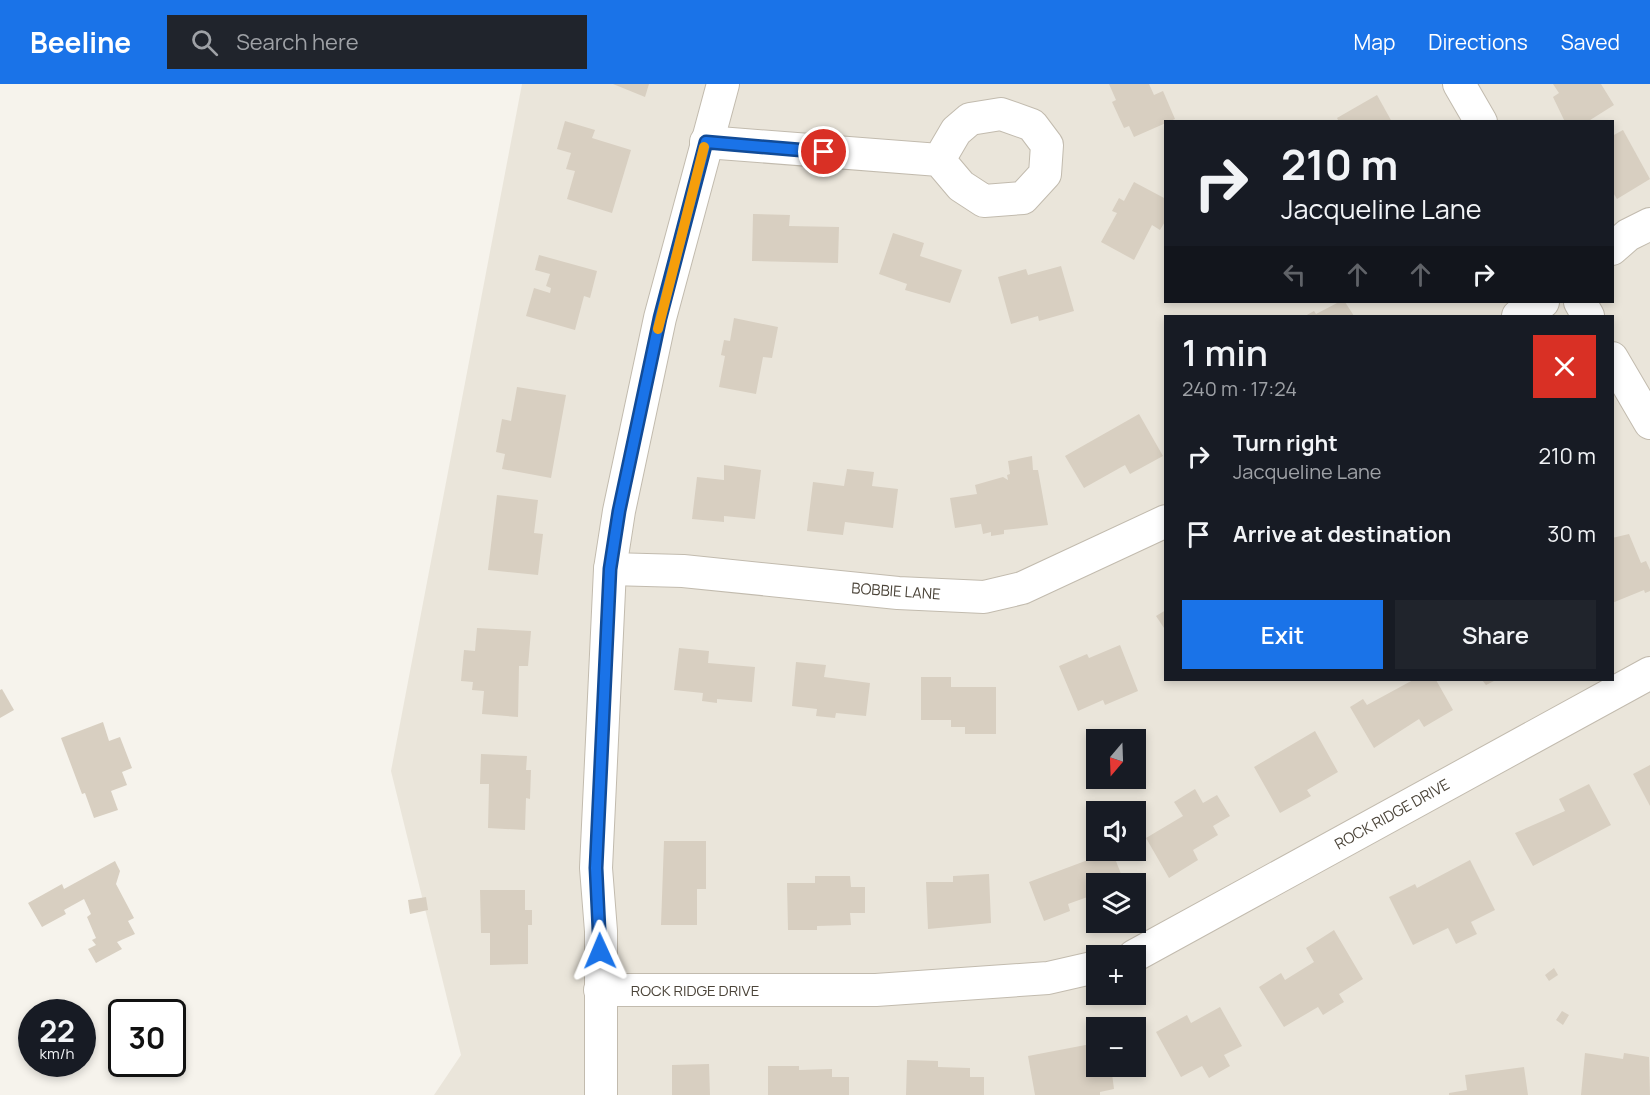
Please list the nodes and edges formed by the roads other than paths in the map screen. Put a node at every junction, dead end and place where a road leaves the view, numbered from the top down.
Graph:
1 (723, 84) edge
2 (1460, 84) edge
3 (1480, 120) edge
4 (706, 142) junction
5 (939, 160) dead end
6 (1650, 224) edge
7 (1614, 247) edge
8 (1541, 303) edge
9 (1520, 315) edge
10 (1614, 361) edge
11 (1650, 423) edge
12 (1164, 522) edge
13 (610, 569) junction
14 (1650, 673) edge
15 (1146, 949) edge
16 (1086, 969) edge
17 (600, 990) junction
18 (601, 1095) edge

1 - 4 street
2 - 3 street
4 - 5 street
4 - 13 street
6 - 7 street
8 - 9 street
10 - 11 street
12 - 13 street, BOBBIE LANE
13 - 17 street
14 - 15 street, ROCK RIDGE DRIVE
16 - 17 street, ROCK RIDGE DRIVE
17 - 18 street

